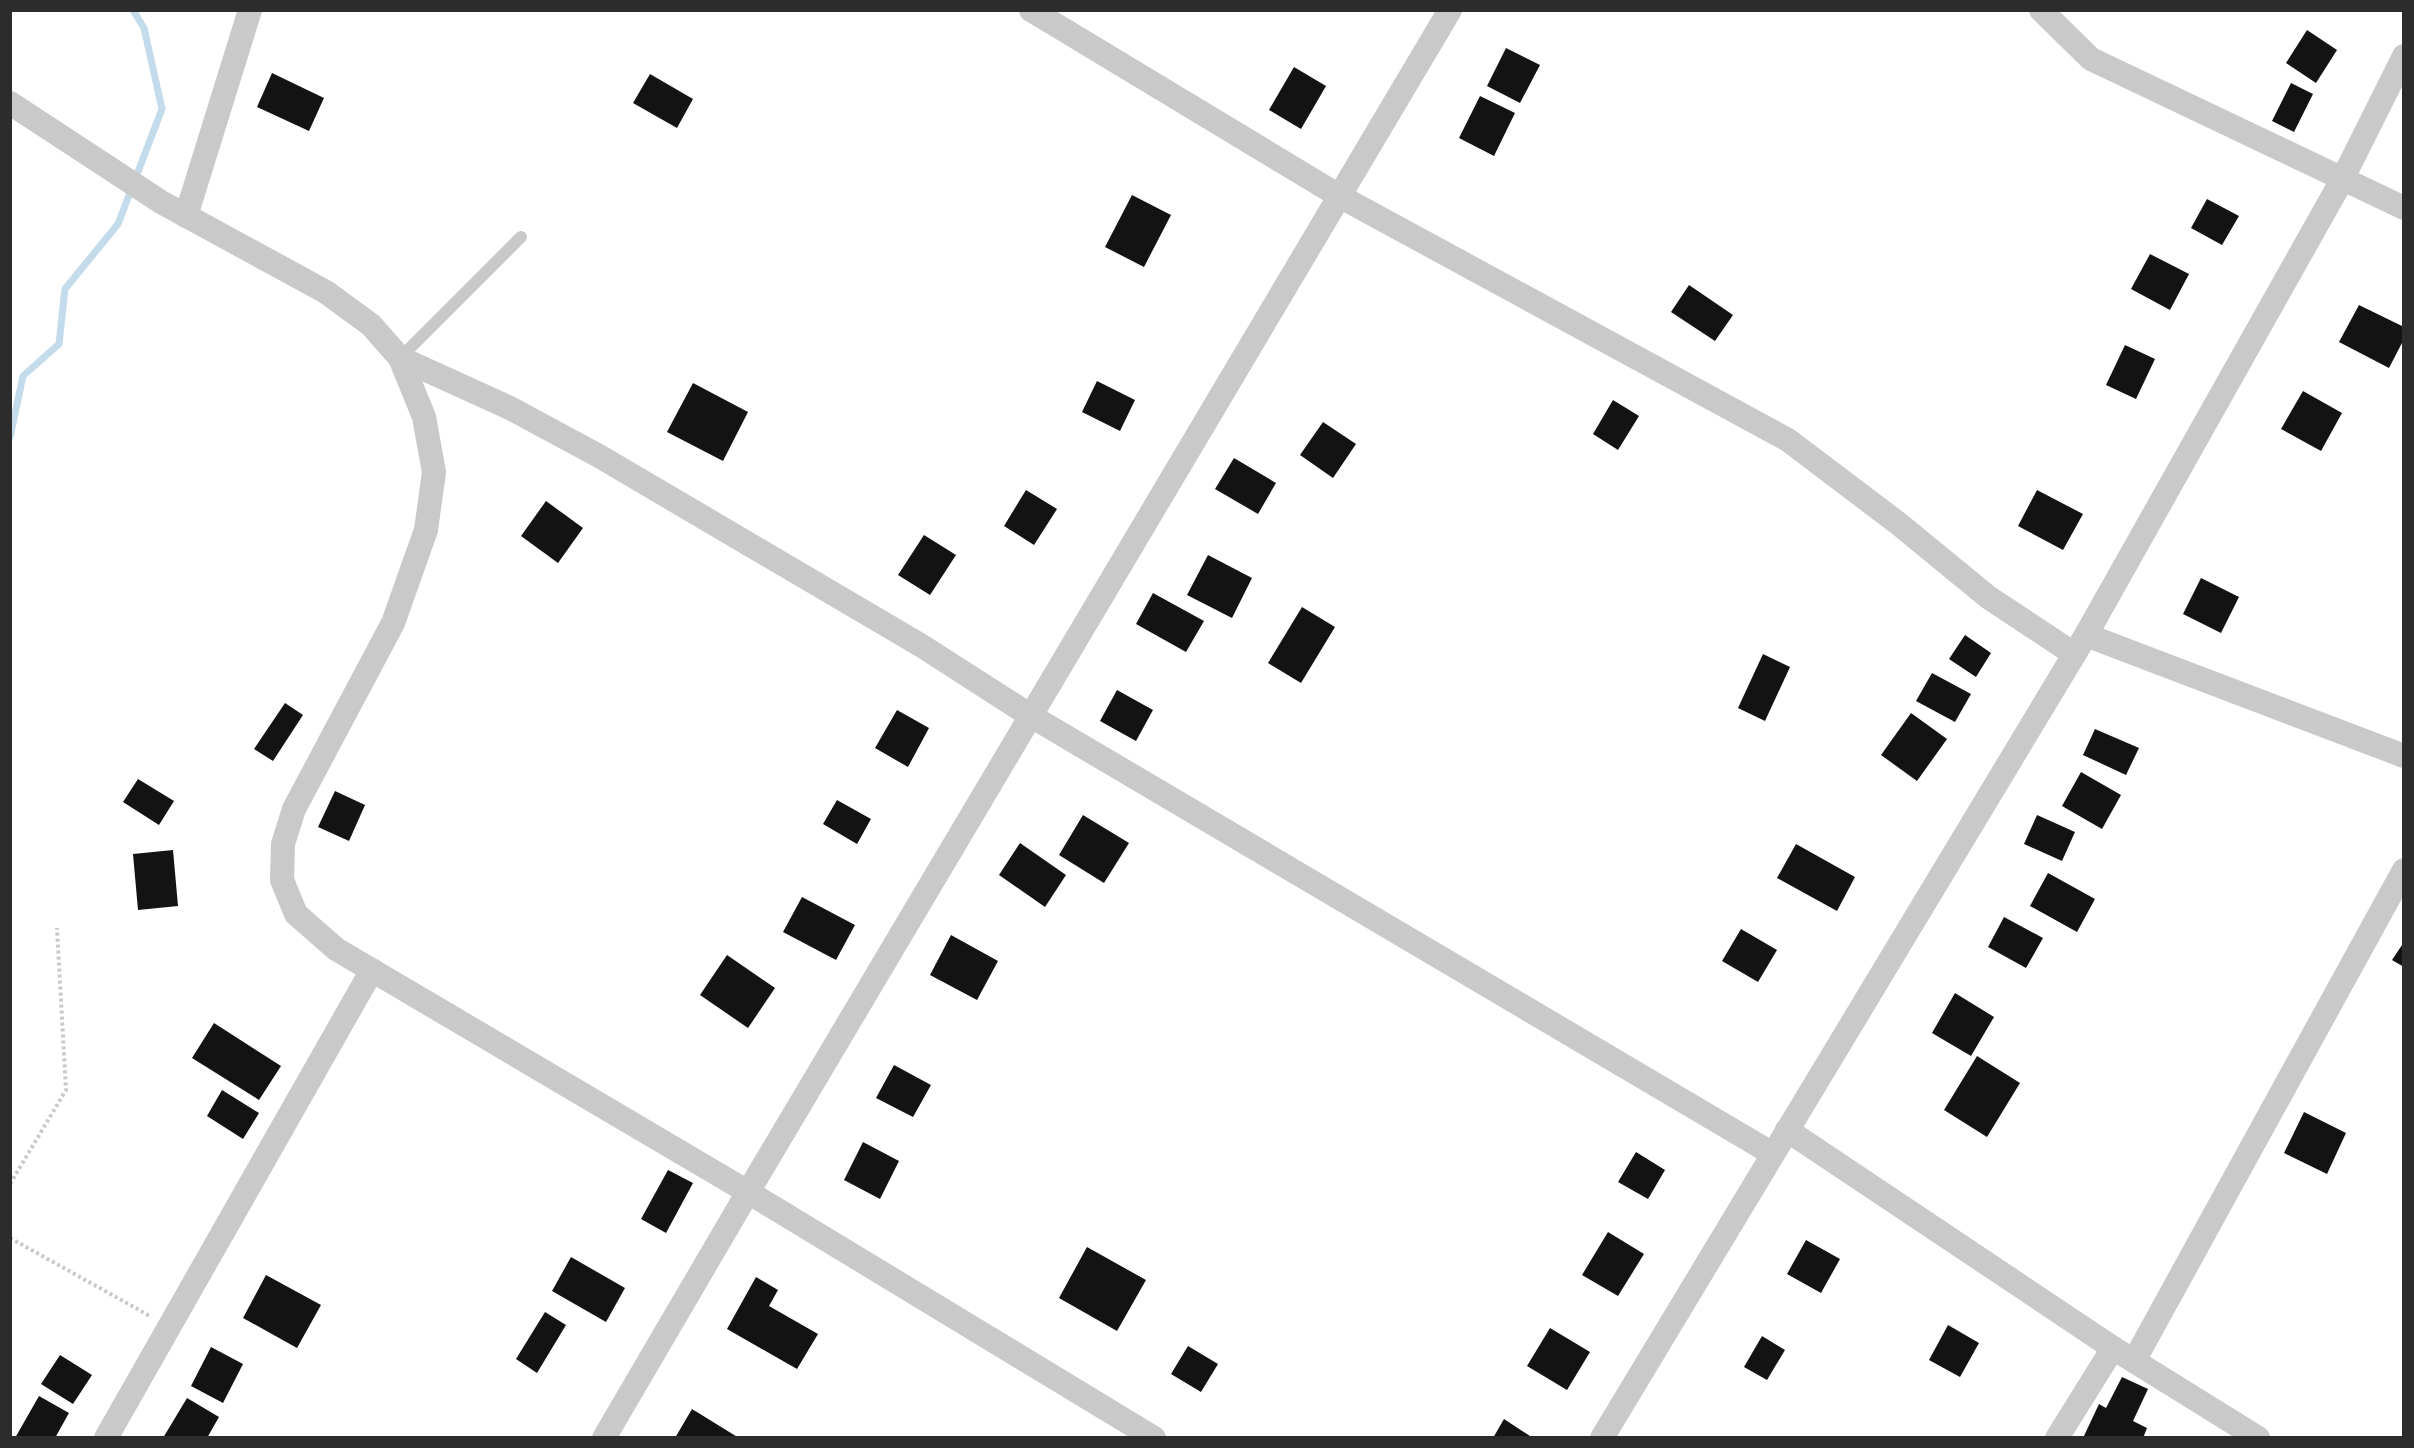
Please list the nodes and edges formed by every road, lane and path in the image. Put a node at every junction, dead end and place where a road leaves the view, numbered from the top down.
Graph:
1 (250, 10) edge
2 (1031, 10) edge
3 (1450, 10) edge
4 (2041, 10) edge
5 (2403, 56) edge
6 (10, 103) edge
7 (2342, 180) junction
8 (1341, 197) junction
9 (2403, 208) edge
10 (186, 216) junction
11 (521, 237) dead end
12 (400, 358) junction
13 (2080, 645) junction
14 (1031, 716) junction
15 (2403, 756) edge
16 (2403, 870) edge
17 (57, 928) dead end
18 (372, 970) junction
19 (1787, 1130) junction
20 (1773, 1154) junction
21 (10, 1184) edge
22 (748, 1192) junction
23 (10, 1238) edge
24 (169, 1327) junction
25 (2113, 1348) junction
26 (2134, 1361) junction
27 (106, 1437) edge
28 (604, 1437) edge
29 (1154, 1437) edge
30 (1602, 1437) edge
31 (2057, 1437) edge
32 (2258, 1437) edge

1 - 10 street
2 - 8 street
3 - 8 street
4 - 7 street
5 - 7 street
6 - 10 street
7 - 9 street
7 - 13 street
8 - 13 street
8 - 14 street
10 - 12 street
11 - 12 lane
12 - 14 street
12 - 18 street
13 - 15 street
13 - 19 street
14 - 20 street
14 - 22 street
16 - 26 street
17 - 21 path
18 - 22 street
18 - 24 street
19 - 20 street
19 - 25 street
20 - 30 street
22 - 28 street
22 - 29 street
23 - 24 path
24 - 27 street
25 - 26 street
25 - 31 street
26 - 32 street

